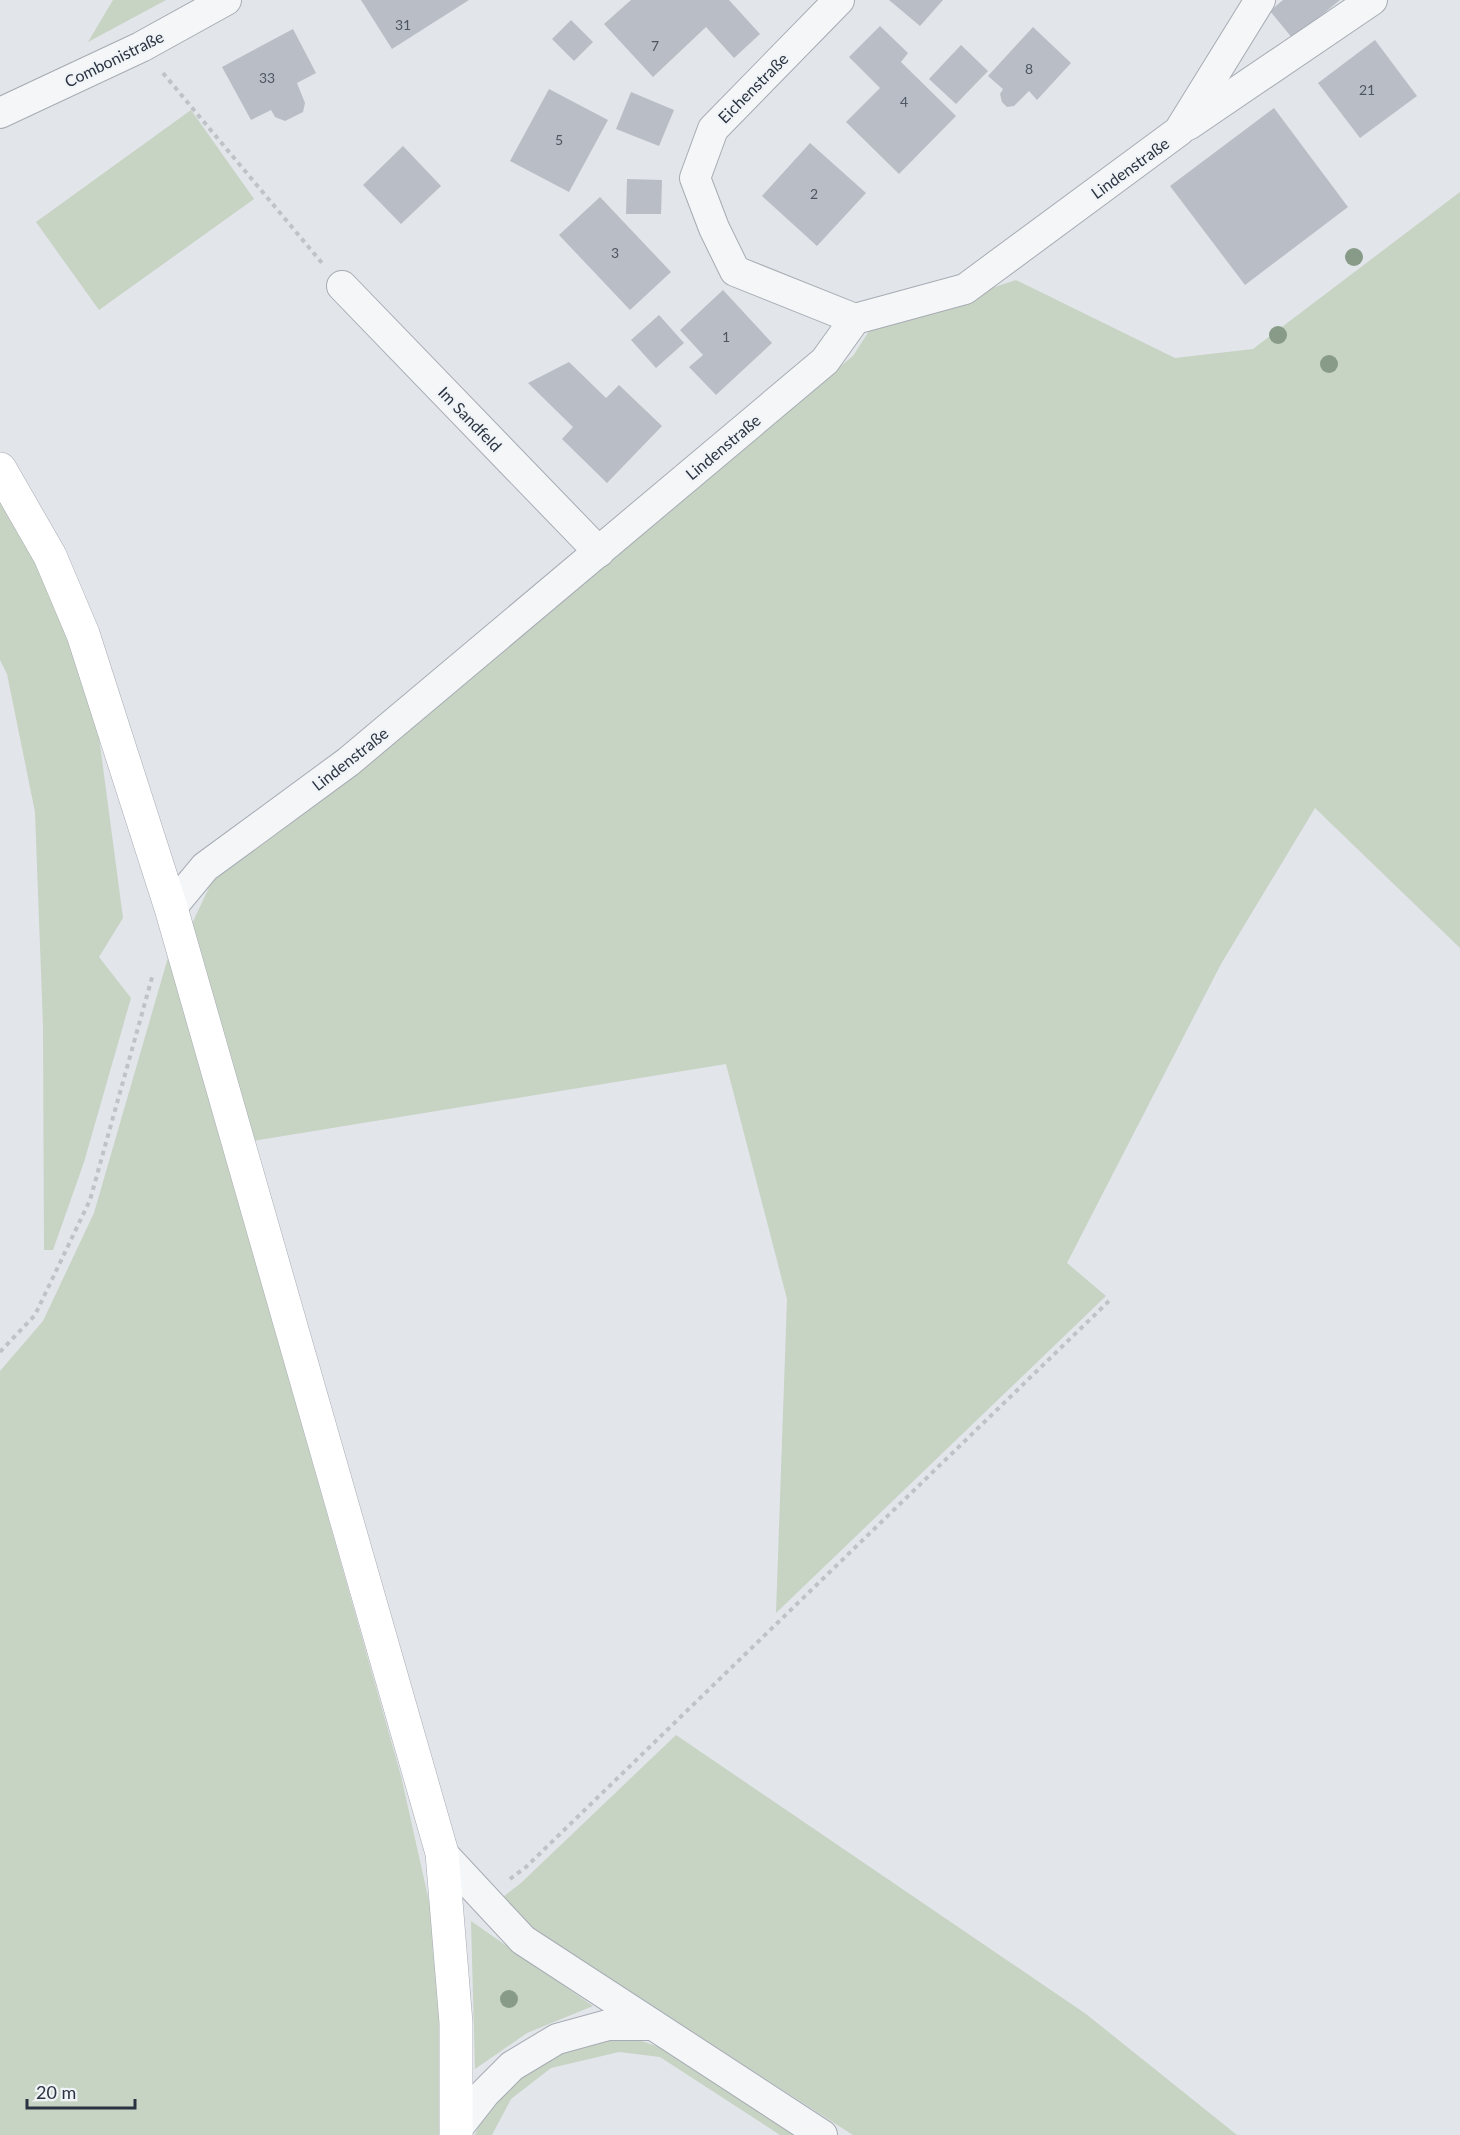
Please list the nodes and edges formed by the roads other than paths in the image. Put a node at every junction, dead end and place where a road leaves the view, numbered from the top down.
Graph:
1 (226, 0) edge
2 (839, 0) edge
3 (1260, 0) edge
4 (1372, 0) edge
5 (0, 113) edge
6 (1179, 131) junction
7 (342, 286) road end
8 (855, 319) junction
9 (0, 469) edge
10 (599, 552) junction
11 (171, 908) junction
12 (442, 1853) junction
13 (653, 2025) junction
14 (456, 2132) edge
15 (822, 2135) edge

1 - 5 street, Combonistraße
2 - 8 street, Eichenstraße
3 - 6 street, Lindenstraße
4 - 6 street
6 - 8 street, Lindenstraße
7 - 10 street, Im Sandfeld
8 - 10 street, Lindenstraße
9 - 11 main road
10 - 11 street, Lindenstraße
11 - 12 main road
12 - 13 street
12 - 14 main road
13 - 14 street
13 - 15 street

